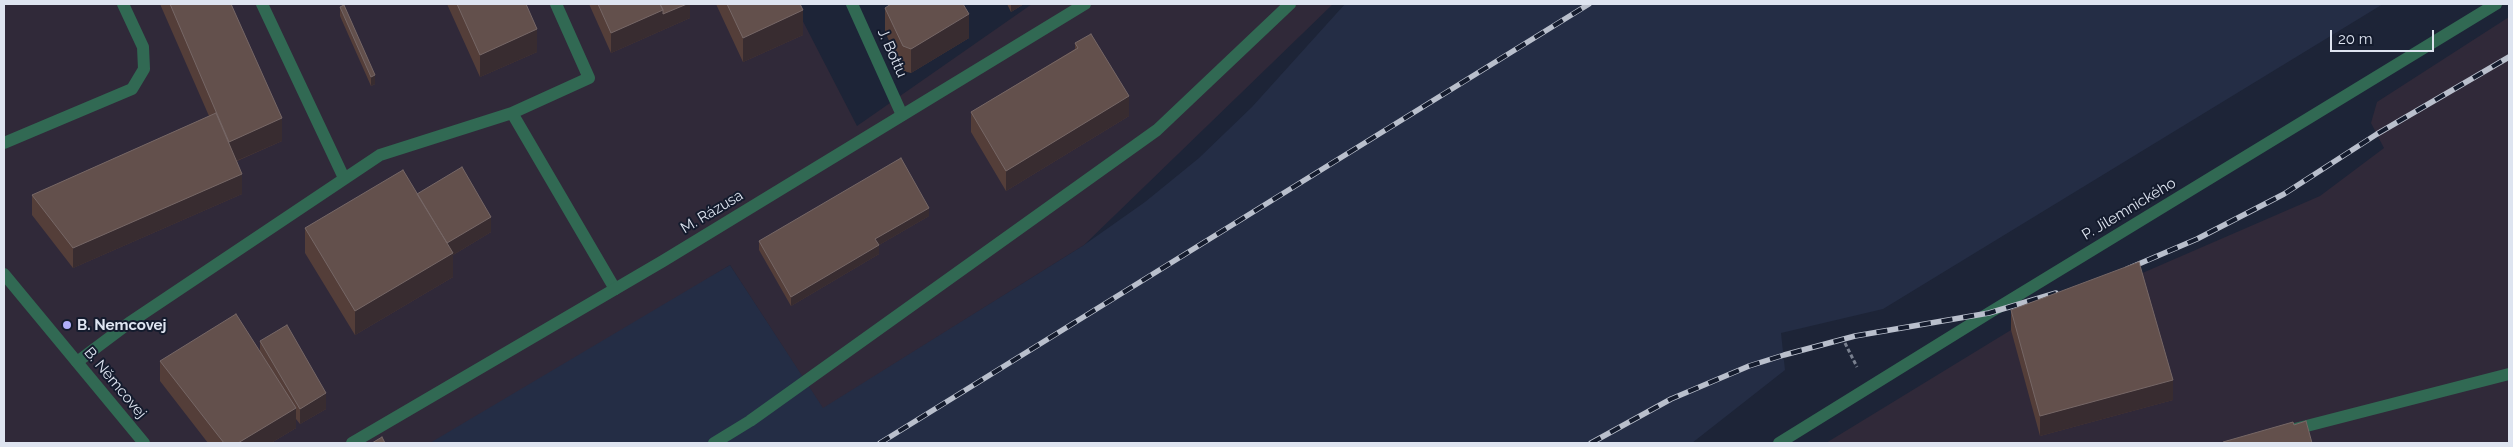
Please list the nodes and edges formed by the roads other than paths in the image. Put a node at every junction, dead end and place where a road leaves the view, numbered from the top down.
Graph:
1 (123, 4) edge
2 (262, 4) edge
3 (556, 4) edge
4 (852, 4) edge
5 (1084, 4) edge
6 (1290, 4) edge
7 (2496, 4) edge
8 (512, 113) junction
9 (902, 115) junction
10 (4, 143) edge
11 (344, 178) junction
12 (4, 274) edge
13 (615, 289) junction
14 (77, 362) junction
15 (2509, 374) edge
16 (2275, 434) edge
17 (144, 443) edge
18 (352, 443) edge
19 (714, 443) edge
20 (1779, 443) edge

1 - 10 street
2 - 11 street
3 - 8 street
4 - 9 street, J. Bottu
5 - 9 street, M. Rázusa
6 - 19 street
7 - 20 street, P. Jilemnického
8 - 11 street
8 - 13 street
9 - 13 street, M. Rázusa
11 - 14 street
12 - 14 street, B. Němcovej
13 - 18 street, M. Rázusa
14 - 17 street, B. Němcovej
15 - 16 street

